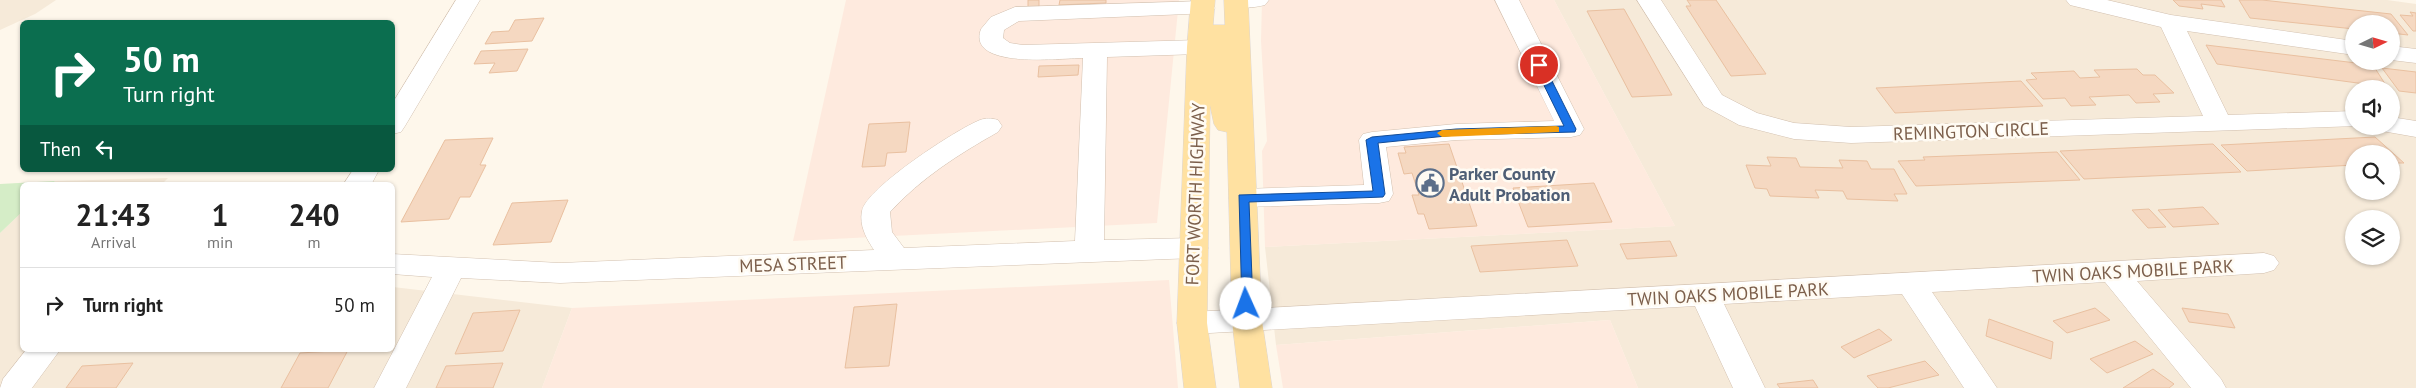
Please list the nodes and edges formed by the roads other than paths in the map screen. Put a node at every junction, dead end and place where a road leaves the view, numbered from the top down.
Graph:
1 (468, 0) edge
2 (1240, 0) edge
3 (1507, 0) edge
4 (1649, 0) edge
5 (2078, 0) edge
6 (1203, 9) edge
7 (2171, 22) junction
8 (1200, 47) junction
9 (2345, 47) edge
10 (1095, 50) junction
11 (2400, 54) edge
12 (2416, 56) edge
13 (2345, 118) edge
14 (395, 121) edge
15 (2219, 122) junction
16 (989, 126) dead end
17 (2400, 126) edge
18 (2416, 129) edge
19 (1241, 137) junction
20 (1243, 198) junction
21 (1194, 248) junction
22 (1089, 251) junction
23 (897, 260) junction
24 (2264, 263) dead end
25 (395, 264) edge
26 (452, 267) junction
27 (2114, 273) junction
28 (1911, 284) junction
29 (1705, 295) junction
30 (1247, 321) junction
31 (1192, 323) junction
32 (42, 352) edge
33 (14, 388) edge
34 (390, 388) edge
35 (1200, 388) edge
36 (1256, 388) edge
37 (1749, 388) edge
38 (1981, 388) edge
39 (2210, 388) edge

1 - 14 street
2 - 19 main road
3 - 20 street
4 - 15 street, REMINGTON CIRCLE
5 - 7 street
6 - 8 main road, FORT WORTH HIGHWAY
6 - 10 street
6 - 19 main road
7 - 9 street
7 - 15 street
8 - 10 street
8 - 21 main road, FORT WORTH HIGHWAY
10 - 22 street
11 - 12 street
13 - 15 street, REMINGTON CIRCLE
16 - 23 street
17 - 18 street
19 - 20 main road
20 - 30 main road
21 - 22 street, MESA STREET
21 - 31 main road, FORT WORTH HIGHWAY
22 - 23 street, MESA STREET
23 - 26 street, MESA STREET
24 - 27 street, TWIN OAKS MOBILE PARK
25 - 26 street, MESA STREET
26 - 34 street
27 - 28 street, TWIN OAKS MOBILE PARK
27 - 39 street
28 - 29 street, TWIN OAKS MOBILE PARK
28 - 38 street
29 - 30 street, TWIN OAKS MOBILE PARK
29 - 37 street
30 - 31 street, TWIN OAKS MOBILE PARK
30 - 36 main road
31 - 35 main road, FORT WORTH HIGHWAY
32 - 33 street

